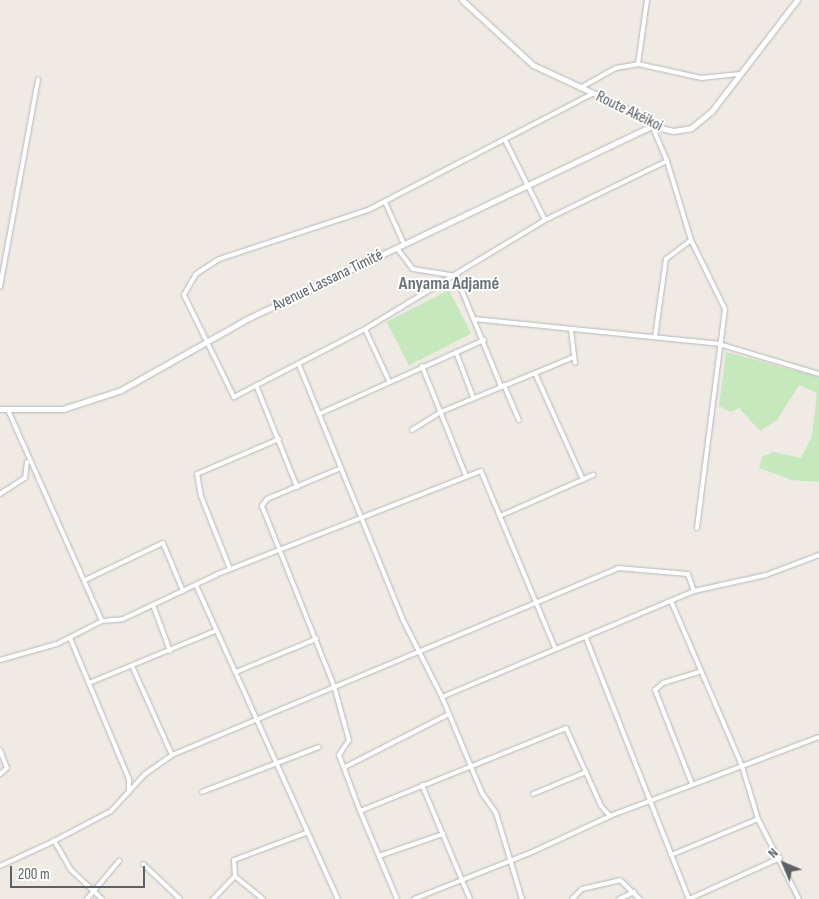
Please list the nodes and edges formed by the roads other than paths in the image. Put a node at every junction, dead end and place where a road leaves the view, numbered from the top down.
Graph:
1 (462, 0) edge
2 (646, 0) edge
3 (797, 0) edge
4 (638, 64) junction
5 (738, 74) junction
6 (38, 79) dead end
7 (580, 88) junction
8 (592, 94) junction
9 (652, 126) junction
10 (506, 140) junction
11 (667, 161) junction
12 (527, 184) junction
13 (385, 202) junction
14 (544, 220) junction
15 (691, 240) junction
16 (404, 244) junction
17 (396, 248) junction
18 (456, 276) junction
19 (0, 287) edge
20 (474, 319) junction
21 (365, 329) junction
22 (571, 330) junction
23 (655, 337) junction
24 (206, 340) junction
25 (484, 340) junction
26 (719, 344) junction
27 (456, 352) junction
28 (574, 357) junction
29 (575, 363) dead end
30 (299, 365) junction
31 (422, 366) junction
32 (535, 373) junction
33 (819, 374) edge
34 (389, 381) junction
35 (256, 385) junction
36 (502, 385) junction
37 (473, 397) junction
38 (0, 409) edge
39 (8, 410) junction
40 (443, 411) junction
41 (319, 414) junction
42 (519, 420) dead end
43 (412, 430) dead end
44 (278, 439) junction
45 (26, 457) junction
46 (341, 468) junction
47 (593, 475) dead end
48 (466, 476) junction
49 (583, 480) junction
50 (297, 487) junction
51 (0, 494) edge
52 (500, 516) junction
53 (359, 517) junction
54 (697, 528) dead end
55 (280, 549) junction
56 (819, 555) edge
57 (230, 569) junction
58 (85, 580) junction
59 (196, 585) junction
60 (183, 591) junction
61 (694, 591) junction
62 (535, 601) junction
63 (671, 601) junction
64 (153, 605) junction
65 (102, 621) junction
66 (215, 632) junction
67 (70, 638) junction
68 (586, 638) junction
69 (316, 639) junction
70 (555, 648) junction
71 (416, 650) junction
72 (170, 651) junction
73 (0, 660) edge
74 (133, 668) junction
75 (236, 672) junction
76 (698, 672) junction
77 (89, 682) junction
78 (334, 686) junction
79 (442, 697) junction
80 (449, 714) junction
81 (254, 721) junction
82 (819, 737) edge
83 (319, 747) dead end
84 (0, 750) edge
85 (172, 755) junction
86 (274, 763) junction
87 (470, 764) junction
88 (742, 766) junction
89 (345, 767) junction
90 (586, 772) junction
91 (0, 774) edge
92 (692, 784) junction
93 (422, 785) junction
94 (129, 792) junction
95 (202, 792) dead end
96 (533, 794) dead end
97 (651, 803) junction
98 (360, 811) junction
99 (610, 816) junction
100 (758, 819) junction
101 (306, 833) junction
102 (443, 834) junction
103 (54, 841) junction
104 (671, 855) junction
105 (379, 856) junction
106 (780, 858) junction
107 (509, 860) junction
108 (119, 861) dead end
109 (144, 864) dead end
110 (0, 866) edge
111 (235, 876) junction
112 (461, 878) junction
113 (93, 890) junction
114 (634, 892) junction
115 (87, 899) edge
116 (102, 899) edge
117 (180, 899) edge
118 (213, 899) edge
119 (263, 899) edge
120 (338, 899) edge
121 (397, 899) edge
122 (414, 899) edge
123 (470, 899) edge
124 (522, 899) edge
125 (572, 899) edge
126 (619, 899) edge
127 (640, 899) edge
128 (689, 899) edge
129 (799, 899) edge

1 - 7 street, Route Akéikoi
2 - 4 street
3 - 5 street, Route Akéikoi
4 - 5 street
4 - 7 street
5 - 9 street, Route Akéikoi
6 - 19 street
7 - 8 street, Route Akéikoi
8 - 9 street, Route Akéikoi
8 - 10 street
9 - 11 street
9 - 12 street, Avenue Lassana Timité
10 - 12 street
10 - 13 street
11 - 14 street
11 - 15 street
12 - 14 street
12 - 16 street, Avenue Lassana Timité
13 - 16 street
13 - 24 street
14 - 18 street
15 - 23 street
15 - 26 street
16 - 17 street, Avenue Lassana Timité
17 - 18 street
17 - 24 street, Avenue Lassana Timité
18 - 20 street
18 - 21 street
20 - 22 street
20 - 25 street
21 - 30 street
21 - 34 street
22 - 23 street
22 - 28 street
23 - 26 street
24 - 35 street
24 - 39 street, Avenue Lassana Timité
25 - 27 street
25 - 36 street
26 - 33 street
26 - 54 street
27 - 31 street
27 - 37 street
28 - 29 street
28 - 32 street
30 - 35 street
30 - 41 street
31 - 34 street
31 - 40 street
32 - 36 street
32 - 49 street
34 - 41 street
35 - 44 street
36 - 37 street
36 - 42 street
37 - 40 street
38 - 39 street, Avenue Lassana Timité
39 - 45 street
40 - 43 street
40 - 48 street
41 - 46 street
44 - 50 street
44 - 57 street
45 - 51 street
45 - 58 street
46 - 50 street
46 - 53 street
47 - 49 street
48 - 52 street
48 - 53 street
49 - 52 street
50 - 55 street
52 - 62 street
53 - 55 street
53 - 71 street
55 - 57 street
55 - 69 street
56 - 61 street
57 - 59 street
58 - 60 street
58 - 65 street
59 - 60 street
59 - 66 street
60 - 64 street
61 - 62 street
61 - 63 street
62 - 70 street
62 - 71 street
63 - 68 street
63 - 76 street
64 - 65 street
64 - 72 street
65 - 67 street
66 - 72 street
66 - 75 street
67 - 73 street
67 - 77 street
68 - 70 street
68 - 97 street
69 - 75 street
69 - 78 street
70 - 79 street
71 - 78 street
71 - 79 street
72 - 74 street
74 - 77 street
74 - 85 street
75 - 81 street
76 - 88 street
76 - 92 street
77 - 94 street
78 - 81 street
78 - 89 street
79 - 80 street
80 - 87 street
80 - 89 street
81 - 85 street
81 - 86 street
82 - 88 street
83 - 86 street
84 - 91 street
85 - 94 street
86 - 95 street
86 - 101 street
87 - 90 street
87 - 93 street
87 - 107 street
88 - 92 street
88 - 100 street
89 - 98 street
90 - 96 street
90 - 99 street
92 - 97 street
93 - 98 street
93 - 102 street
94 - 103 street
97 - 99 street
97 - 104 street
98 - 105 street
99 - 107 street
100 - 104 street
100 - 106 street
101 - 111 street
101 - 120 street
102 - 105 street
102 - 112 street
103 - 110 street
103 - 113 street
104 - 128 street
105 - 121 street
106 - 128 street
106 - 129 street
107 - 112 street
107 - 124 street
108 - 113 street
109 - 117 street
111 - 118 street
111 - 119 street
112 - 122 street
112 - 123 street
113 - 115 street
113 - 116 street
114 - 125 street
114 - 126 street
114 - 127 street

